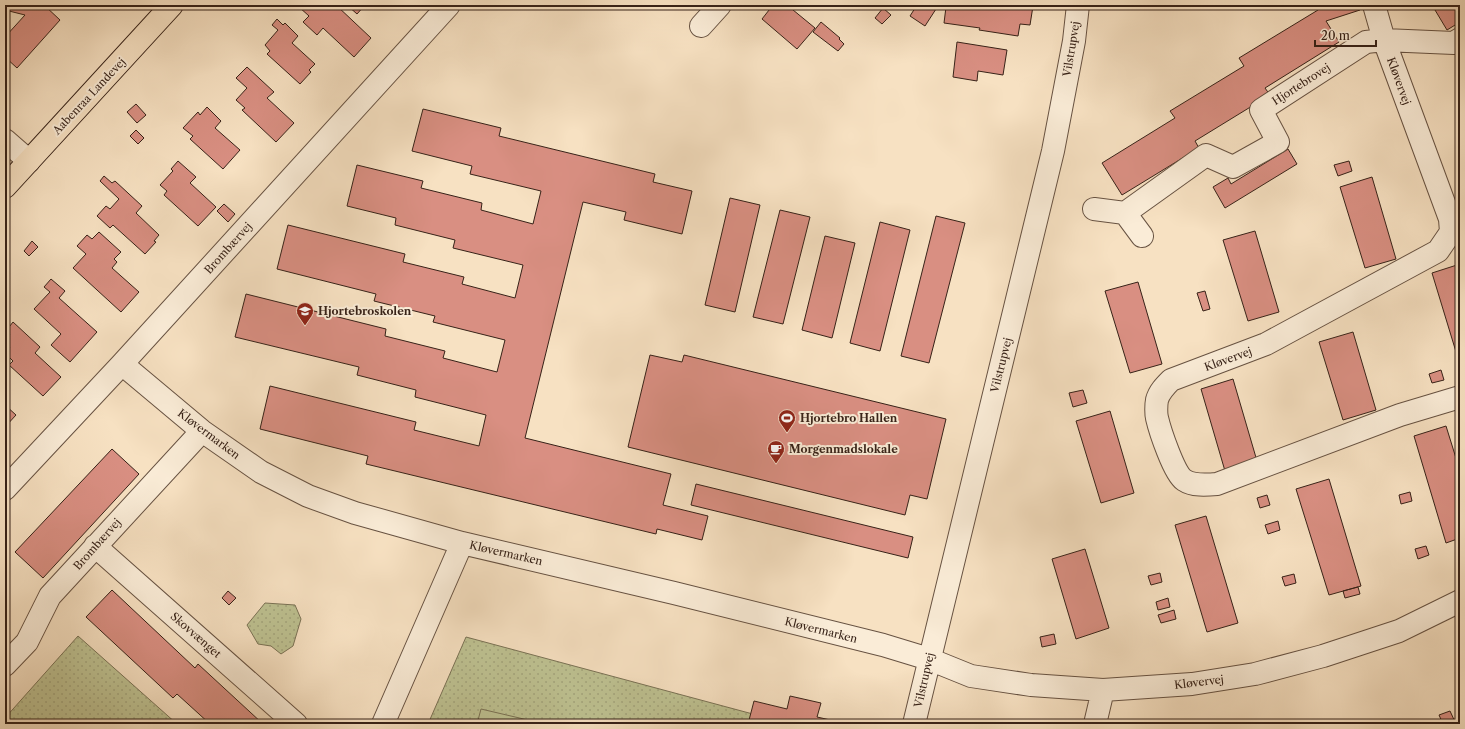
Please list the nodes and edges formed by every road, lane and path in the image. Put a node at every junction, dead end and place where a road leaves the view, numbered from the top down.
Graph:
1 (172, 5) edge
2 (449, 5) edge
3 (720, 5) edge
4 (1078, 5) edge
5 (1374, 5) edge
6 (701, 26) dead end
7 (1460, 39) edge
8 (1384, 40) junction
9 (5, 140) edge
10 (29, 161) junction
11 (5, 187) edge
12 (1094, 209) dead end
13 (1126, 213) junction
14 (1142, 236) dead end
15 (122, 364) junction
16 (1460, 397) edge
17 (202, 431) junction
18 (5, 489) edge
19 (462, 543) junction
20 (95, 546) junction
21 (1460, 601) edge
22 (929, 659) junction
23 (5, 665) edge
24 (1103, 690) junction
25 (296, 724) edge
26 (383, 724) edge
27 (914, 724) edge
28 (1095, 724) edge

1 - 10 main road, Aabenraa Landevej
2 - 15 street, Brombærvej
3 - 6 street
4 - 22 street, Vilstrupvej
5 - 8 street
7 - 8 street, Hjortebrovej
8 - 13 street, Hjortebrovej
8 - 16 street, Kløvervej
9 - 10 street
10 - 11 main road, Aabenraa Landevej
12 - 13 street
13 - 14 street
15 - 17 street, Kløvermarken
15 - 18 street, Brombærvej
17 - 19 street, Kløvermarken
17 - 20 street, Brombærvej
19 - 22 street, Kløvermarken
19 - 26 street
20 - 23 street, Brombærvej
20 - 25 street, Skovvænget
21 - 24 street, Kløvervej
22 - 24 street, Kløvervej
22 - 27 street, Vilstrupvej
24 - 28 street

